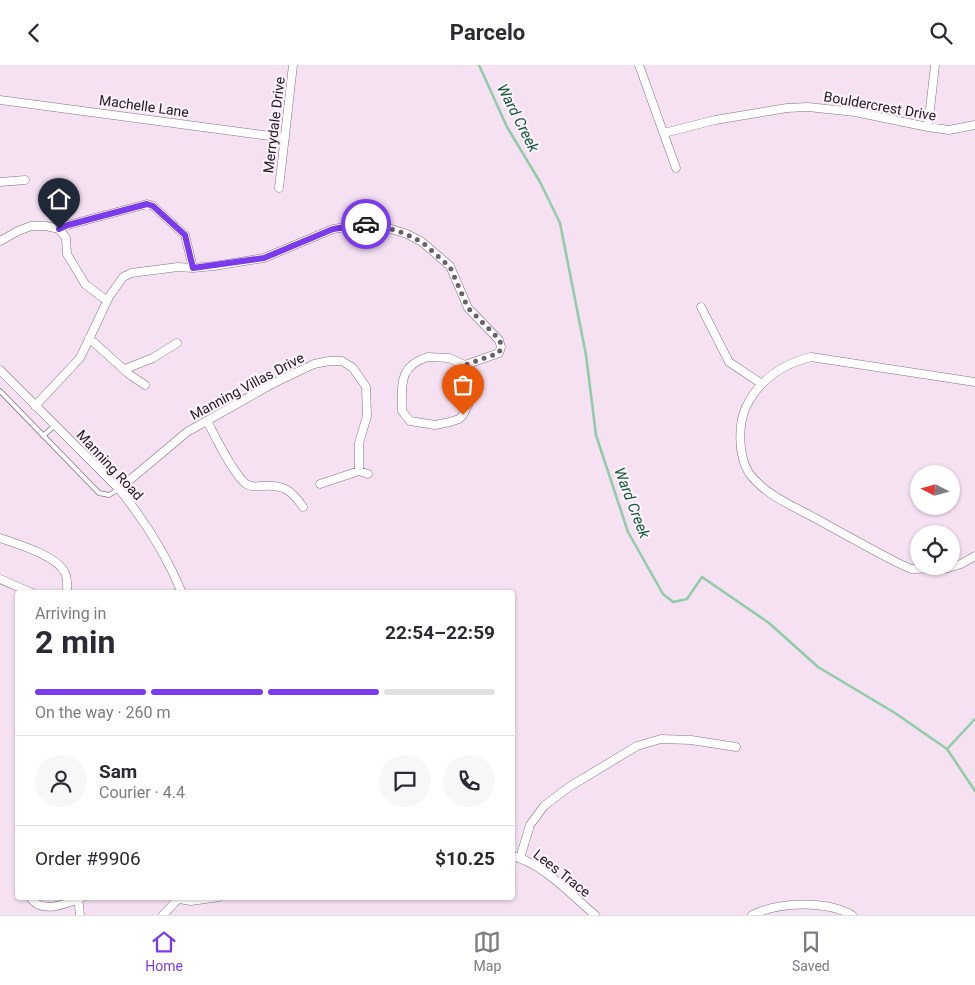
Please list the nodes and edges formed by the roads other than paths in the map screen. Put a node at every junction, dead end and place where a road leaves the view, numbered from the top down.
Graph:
1 (293, 65) edge
2 (639, 65) edge
3 (936, 65) edge
4 (0, 100) edge
5 (975, 125) edge
6 (928, 127) junction
7 (664, 133) junction
8 (285, 138) junction
9 (676, 168) dead end
10 (25, 180) dead end
11 (0, 182) edge
12 (279, 188) dead end
13 (59, 229) junction
14 (0, 241) edge
15 (193, 268) junction
16 (106, 301) junction
17 (701, 307) dead end
18 (89, 338) junction
19 (177, 343) dead end
20 (465, 365) junction
21 (125, 369) junction
22 (0, 370) edge
23 (975, 382) edge
24 (762, 384) junction
25 (146, 385) dead end
26 (0, 391) edge
27 (35, 406) junction
28 (207, 421) junction
29 (55, 425) junction
30 (43, 436) junction
31 (359, 471) junction
32 (368, 474) dead end
33 (320, 484) dead end
34 (118, 489) junction
35 (303, 507) dead end
36 (0, 538) edge
37 (975, 556) edge
38 (0, 579) edge
39 (25, 590) edge
40 (67, 590) edge
41 (181, 590) edge
42 (736, 747) dead end
43 (516, 857) edge
44 (32, 900) edge
45 (75, 900) edge
46 (80, 900) edge
47 (177, 900) edge
48 (81, 914) edge
49 (163, 915) edge
50 (595, 915) edge
51 (752, 915) edge
52 (852, 915) edge

1 - 8 street, Merrydale Drive
2 - 7 street
3 - 6 street
4 - 8 street, Machelle Lane
5 - 6 street, Bouldercrest Drive
6 - 7 street, Bouldercrest Drive
7 - 9 street
8 - 12 street, Merrydale Drive
10 - 11 street
13 - 14 street
13 - 15 street
13 - 16 street
15 - 16 street
15 - 20 street
16 - 18 street
17 - 24 street
18 - 21 street
18 - 27 street
19 - 21 street
20 - 20 street
21 - 25 street
22 - 27 street, Manning Road
23 - 24 street
24 - 37 street
26 - 30 lane
27 - 29 street, Manning Road
28 - 31 street, Manning Villas Drive
28 - 34 street, Manning Villas Drive
28 - 35 street
29 - 30 lane
29 - 34 street, Manning Road
30 - 34 lane
31 - 32 street
31 - 33 street
34 - 41 street, Manning Road
36 - 40 street
38 - 39 street
42 - 43 street
43 - 50 street, Lees Trace
44 - 45 street
46 - 48 street
47 - 49 street
51 - 52 street

